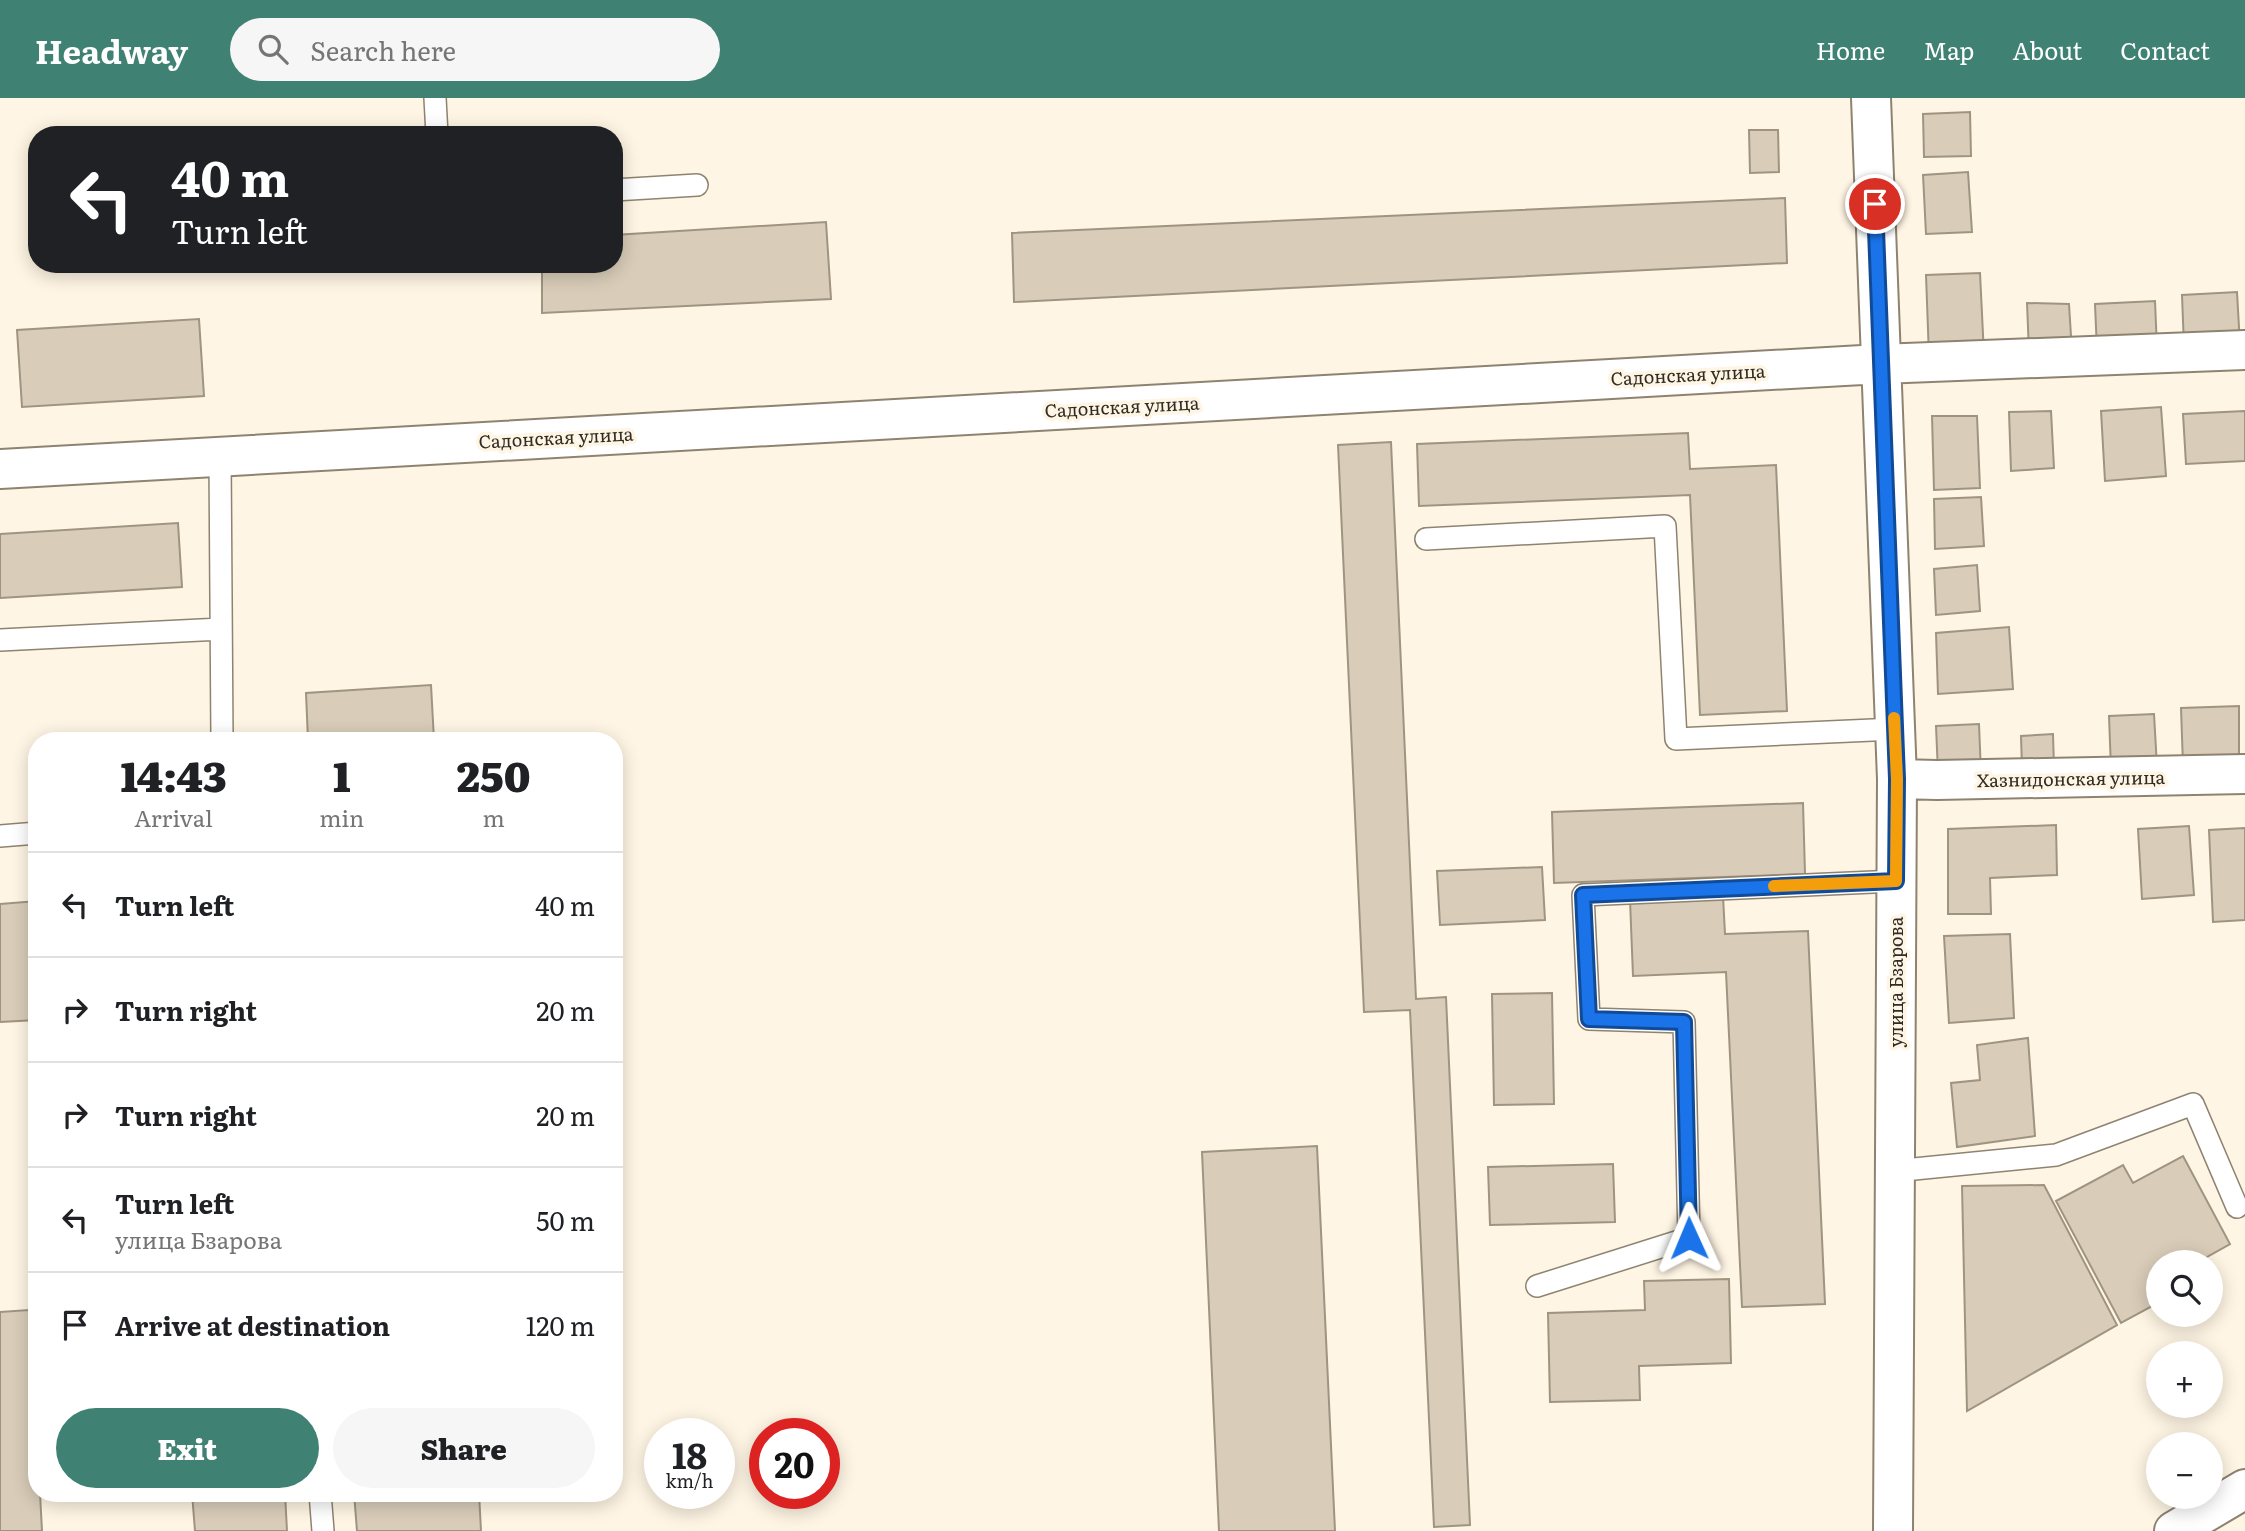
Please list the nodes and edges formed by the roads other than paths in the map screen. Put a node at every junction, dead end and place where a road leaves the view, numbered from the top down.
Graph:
1 (435, 98) edge
2 (1871, 98) edge
3 (437, 126) edge
4 (697, 185) dead end
5 (623, 189) edge
6 (2245, 351) edge
7 (1880, 363) junction
8 (220, 456) junction
9 (0, 468) edge
10 (1426, 539) dead end
11 (221, 629) junction
12 (0, 640) edge
13 (1895, 729) junction
14 (222, 732) edge
15 (2245, 774) edge
16 (1897, 779) junction
17 (28, 834) edge
18 (0, 836) edge
19 (1896, 881) junction
20 (1894, 1171) junction
21 (2237, 1207) dead end
22 (1537, 1286) dead end
23 (2245, 1489) edge
24 (321, 1502) edge
25 (323, 1531) edge
26 (1893, 1531) edge
27 (2174, 1531) edge

1 - 3 lane
2 - 7 street, улица Бзарова
4 - 5 lane
6 - 7 street, Садонская улица
7 - 8 street, Садонская улица
7 - 13 street, улица Бзарова
8 - 9 street, Садонская улица
8 - 11 lane
10 - 13 lane
11 - 12 lane
11 - 14 lane
13 - 16 street, улица Бзарова
15 - 16 street, Хазнидонская улица
16 - 19 street, улица Бзарова
17 - 18 lane
19 - 20 street, улица Бзарова
19 - 22 lane
20 - 21 lane
20 - 26 street, улица Бзарова
23 - 27 street
24 - 25 lane

